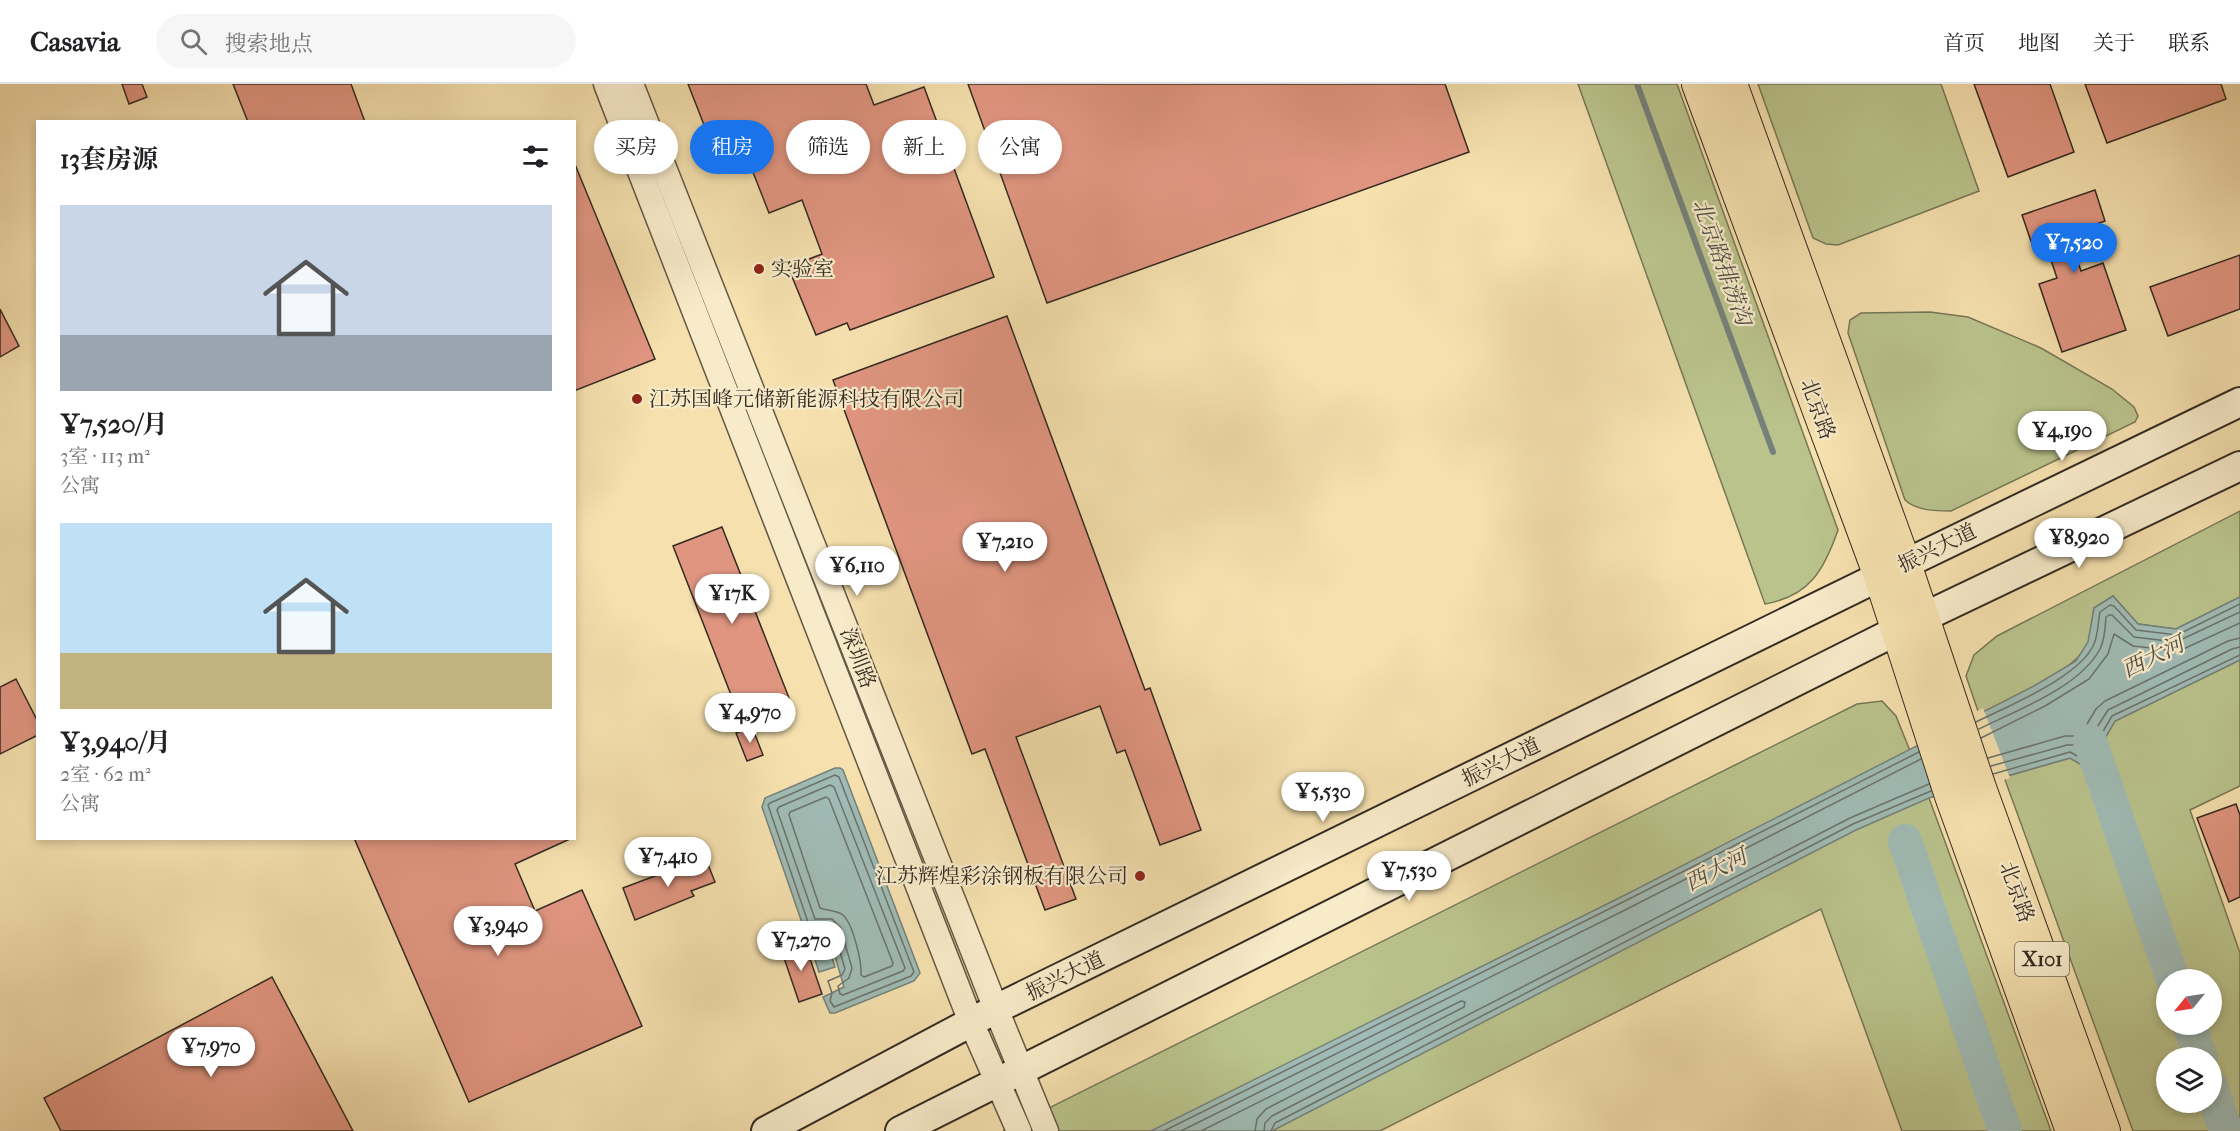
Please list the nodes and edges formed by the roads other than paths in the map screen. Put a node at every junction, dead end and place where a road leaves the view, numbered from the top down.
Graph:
1 (606, 84) edge
2 (631, 84) edge
3 (1698, 84) edge
4 (1731, 84) edge
5 (2240, 402) edge
6 (2240, 466) edge
7 (1892, 570) junction
8 (1910, 624) junction
9 (1965, 792) junction
10 (984, 1016) junction
11 (1010, 1077) junction
12 (1045, 1129) edge
13 (766, 1131) edge
14 (900, 1131) edge
15 (1019, 1131) edge
16 (2072, 1131) edge
17 (2104, 1131) edge

1 - 10 street, 深圳路
2 - 10 street, 深圳路
3 - 7 main road, 北京路
4 - 7 main road, 北京路
5 - 7 main road, 振兴大道
6 - 8 main road
7 - 8 main road, 北京路
7 - 10 main road, 振兴大道
8 - 9 main road, 北京路
8 - 11 main road
9 - 16 main road, 北京路 / X101
9 - 17 main road, 北京路 / X101
10 - 11 street, 深圳路
10 - 13 main road, 振兴大道
11 - 12 street, 深圳路
11 - 14 main road
11 - 15 street, 深圳路

